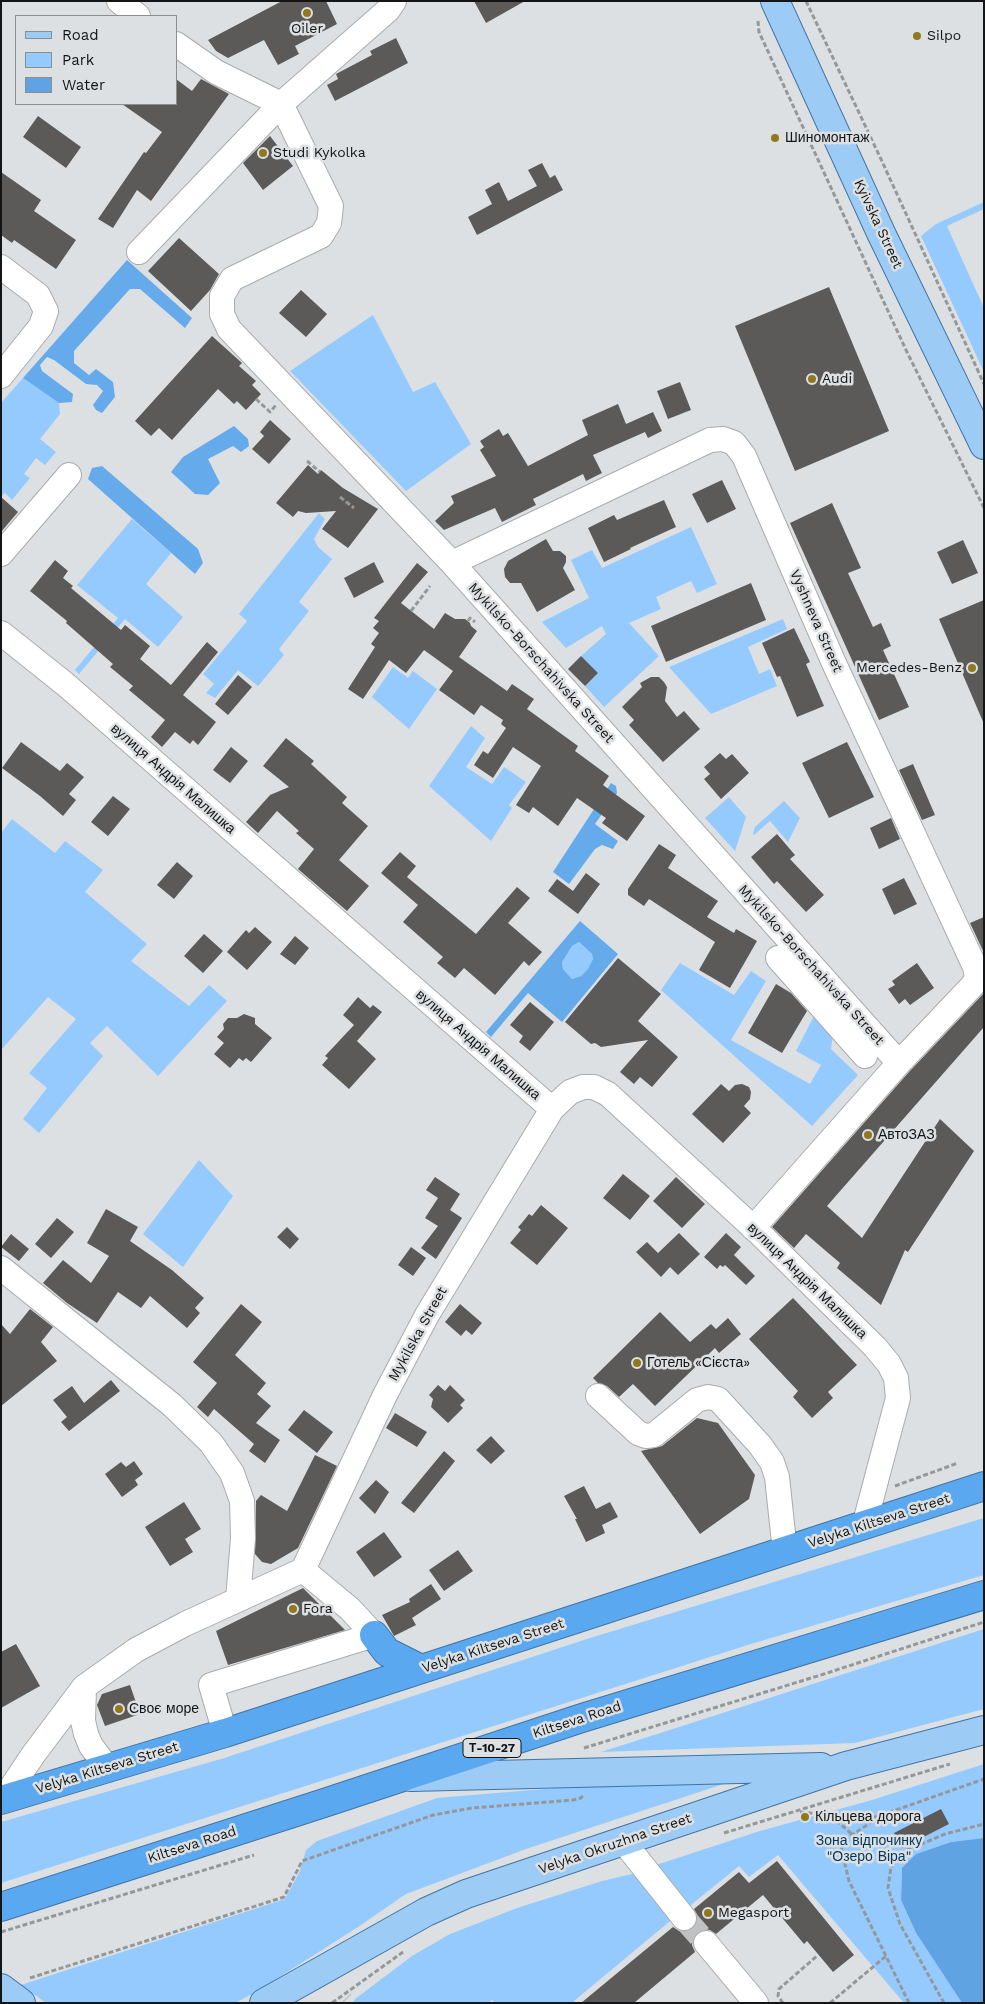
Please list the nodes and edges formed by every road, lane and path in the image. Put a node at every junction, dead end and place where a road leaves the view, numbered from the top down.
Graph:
1 (118, 1) edge
2 (394, 1) edge
3 (806, 1) edge
4 (766, 10) edge
5 (137, 15) edge
6 (178, 45) edge
7 (281, 104) junction
8 (139, 252) dead end
9 (1, 267) edge
10 (1, 376) edge
11 (984, 384) edge
12 (256, 399) dead end
13 (270, 412) dead end
14 (984, 445) edge
15 (307, 461) dead end
16 (320, 472) dead end
17 (70, 475) dead end
18 (340, 497) dead end
19 (354, 508) dead end
20 (984, 508) edge
21 (1, 554) edge
22 (452, 563) junction
23 (430, 586) dead end
24 (411, 611) dead end
25 (468, 621) dead end
26 (478, 624) dead end
27 (1, 634) edge
28 (778, 958) dead end
29 (806, 974) junction
30 (865, 1056) dead end
31 (899, 1063) junction
32 (552, 1109) junction
33 (753, 1228) junction
34 (1, 1268) edge
35 (598, 1396) dead end
36 (958, 1463) dead end
37 (978, 1483) edge
38 (890, 1488) dead end
39 (864, 1526) junction
40 (784, 1552) junction
41 (303, 1570) junction
42 (984, 1595) edge
43 (238, 1600) junction
44 (984, 1622) edge
45 (374, 1635) junction
46 (421, 1670) junction
47 (84, 1687) junction
48 (984, 1730) edge
49 (224, 1733) junction
50 (584, 1748) dead end
51 (846, 1766) junction
52 (107, 1767) junction
53 (400, 1777) junction
54 (984, 1779) edge
55 (584, 1789) dead end
56 (2, 1800) edge
57 (800, 1812) dead end
58 (821, 1814) junction
59 (882, 1815) junction
60 (984, 1824) edge
61 (852, 1835) junction
62 (623, 1842) junction
63 (254, 1855) dead end
64 (1, 1907) edge
65 (684, 1918) tunnel mouth
66 (1, 1932) edge
67 (706, 1943) tunnel mouth
68 (818, 1955) dead end
69 (886, 1956) junction
70 (1, 1988) edge
71 (26, 1991) edge
72 (264, 2003) edge
73 (756, 2003) edge
74 (783, 2003) edge
75 (830, 2003) edge
76 (909, 2003) edge
77 (944, 2003) edge

1 - 5 street
2 - 7 street
3 - 11 path
4 - 14 main road, Kyivska Street
4 - 20 path
6 - 7 street
7 - 8 street
7 - 22 street, Mykilsko-Borschahivska Street
9 - 10 street
12 - 13 path
15 - 16 path
17 - 21 street
18 - 19 path
22 - 29 street, Mykilsko-Borschahivska Street
22 - 31 street, Vyshneva Street
23 - 24 path
25 - 26 path
27 - 32 street, вулиця Андрія Малишка
28 - 29 street
29 - 30 street
29 - 31 street, Mykilsko-Borschahivska Street
31 - 33 street
32 - 33 street, вулиця Андрія Малишка
32 - 41 street, Mykilska Street
33 - 39 street, вулиця Андрія Малишка
34 - 43 street
35 - 40 street
36 - 38 path
37 - 39 highway, Velyka Kiltseva Street
39 - 40 highway, Velyka Kiltseva Street
40 - 46 highway, Velyka Kiltseva Street
41 - 43 street
41 - 45 street
42 - 53 highway, Kiltseva Road / Т-10-27
43 - 47 street
44 - 50 path
45 - 46 highway
45 - 49 street
46 - 49 highway, Velyka Kiltseva Street
47 - 52 street
47 - 56 street
48 - 51 main road, Velyka Okruzhna Street
49 - 52 highway, Velyka Kiltseva Street
51 - 53 main road
51 - 62 main road, Velyka Okruzhna Street
52 - 56 highway, Velyka Kiltseva Street
53 - 64 highway, Kiltseva Road / Т-10-27
54 - 59 path
55 - 71 path
57 - 58 path
58 - 59 path
58 - 61 path
59 - 61 path
60 - 77 path
61 - 69 path
62 - 65 street
62 - 72 main road, Velyka Okruzhna Street
63 - 66 path
67 - 73 street
68 - 74 path
69 - 75 path
69 - 76 path
70 - 71 main road

